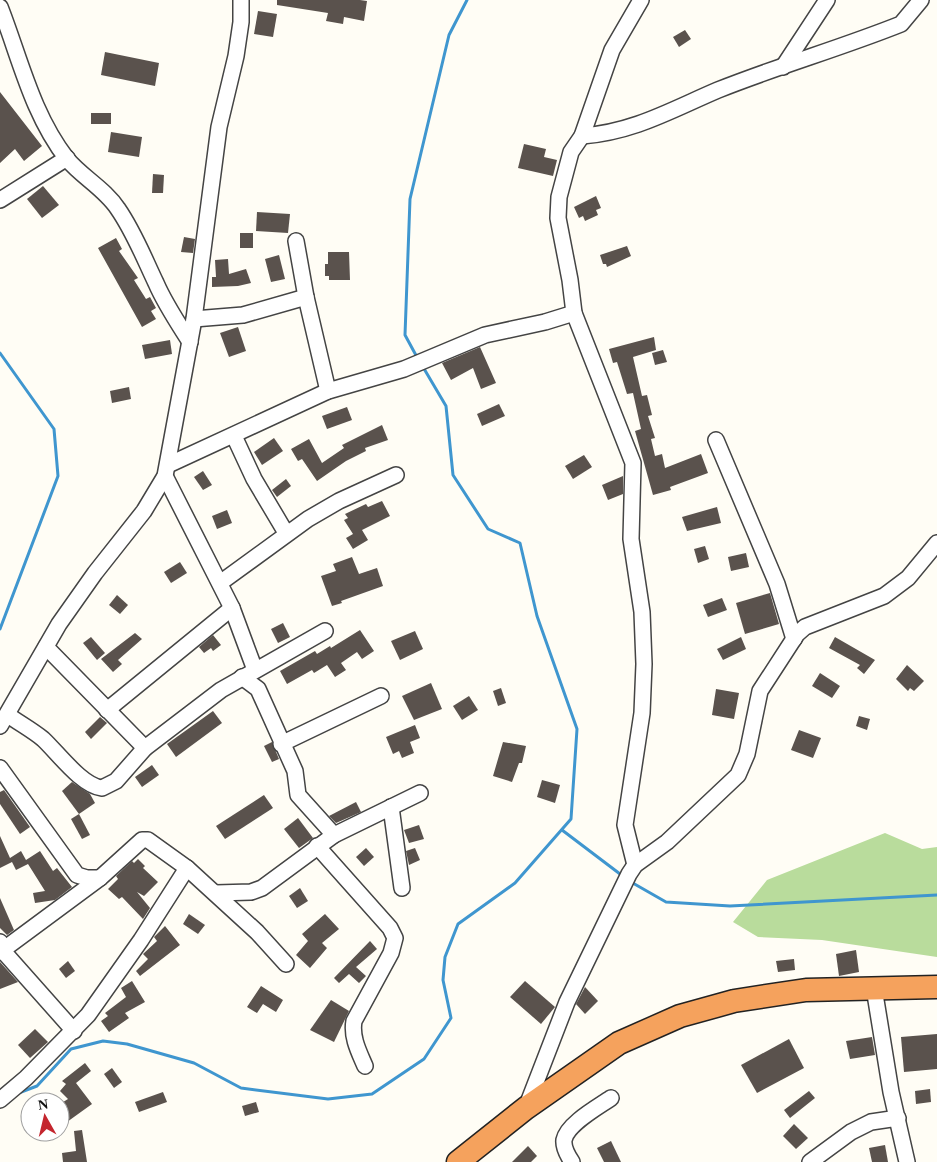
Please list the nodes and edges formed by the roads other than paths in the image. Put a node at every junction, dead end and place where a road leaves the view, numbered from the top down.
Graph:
1 (241, 0) edge
2 (641, 0) edge
3 (827, 0) edge
4 (921, 0) edge
5 (1, 12) edge
6 (783, 67) junction
7 (582, 136) junction
8 (67, 158) junction
9 (0, 200) edge
10 (296, 241) dead end
11 (306, 297) junction
12 (574, 313) junction
13 (194, 319) junction
14 (190, 342) junction
15 (328, 391) junction
16 (234, 436) junction
17 (716, 440) dead end
18 (167, 470) junction
19 (396, 475) dead end
20 (286, 533) junction
21 (937, 543) edge
22 (220, 583) junction
23 (232, 608) junction
24 (325, 631) dead end
25 (794, 639) junction
26 (46, 647) junction
27 (249, 674) junction
28 (381, 696) dead end
29 (107, 710) junction
30 (4, 721) edge
31 (281, 744) junction
32 (145, 748) junction
33 (0, 768) edge
34 (420, 793) dead end
35 (391, 807) junction
36 (334, 835) junction
37 (317, 846) junction
38 (635, 864) junction
39 (187, 868) junction
40 (100, 878) junction
41 (402, 888) dead end
42 (216, 893) junction
43 (1, 948) edge
44 (286, 964) dead end
45 (937, 987) edge
46 (874, 988) junction
47 (74, 1031) junction
48 (365, 1066) dead end
49 (611, 1098) dead end
50 (0, 1100) edge
51 (526, 1108) junction
52 (898, 1118) junction
53 (470, 1157) edge
54 (572, 1162) edge
55 (810, 1162) edge
56 (907, 1162) edge

1 - 13 street
2 - 7 street
3 - 6 street
4 - 6 street
5 - 8 street
6 - 7 street
7 - 12 street
8 - 9 street
8 - 14 street
10 - 11 street
11 - 13 street
11 - 15 street
12 - 15 street
12 - 38 street
13 - 14 street
14 - 18 street
15 - 16 street
16 - 18 street
16 - 20 street
17 - 25 street
18 - 22 street
18 - 26 street
19 - 20 street
20 - 22 street
21 - 25 street
22 - 23 street
23 - 27 street
23 - 29 street
24 - 27 street
25 - 38 street
26 - 29 street
26 - 30 street
27 - 31 street
27 - 32 street
28 - 31 street
29 - 32 street
30 - 32 street
31 - 36 street
33 - 40 street
34 - 35 street
35 - 36 street
35 - 41 street
36 - 37 street
37 - 42 street
37 - 48 street
38 - 51 street
39 - 40 street
39 - 42 street
39 - 47 street
40 - 43 street
42 - 44 street
43 - 47 street
45 - 46 highway
46 - 51 highway
46 - 52 street
47 - 50 street
49 - 54 street
51 - 53 highway
52 - 55 street
52 - 56 street

